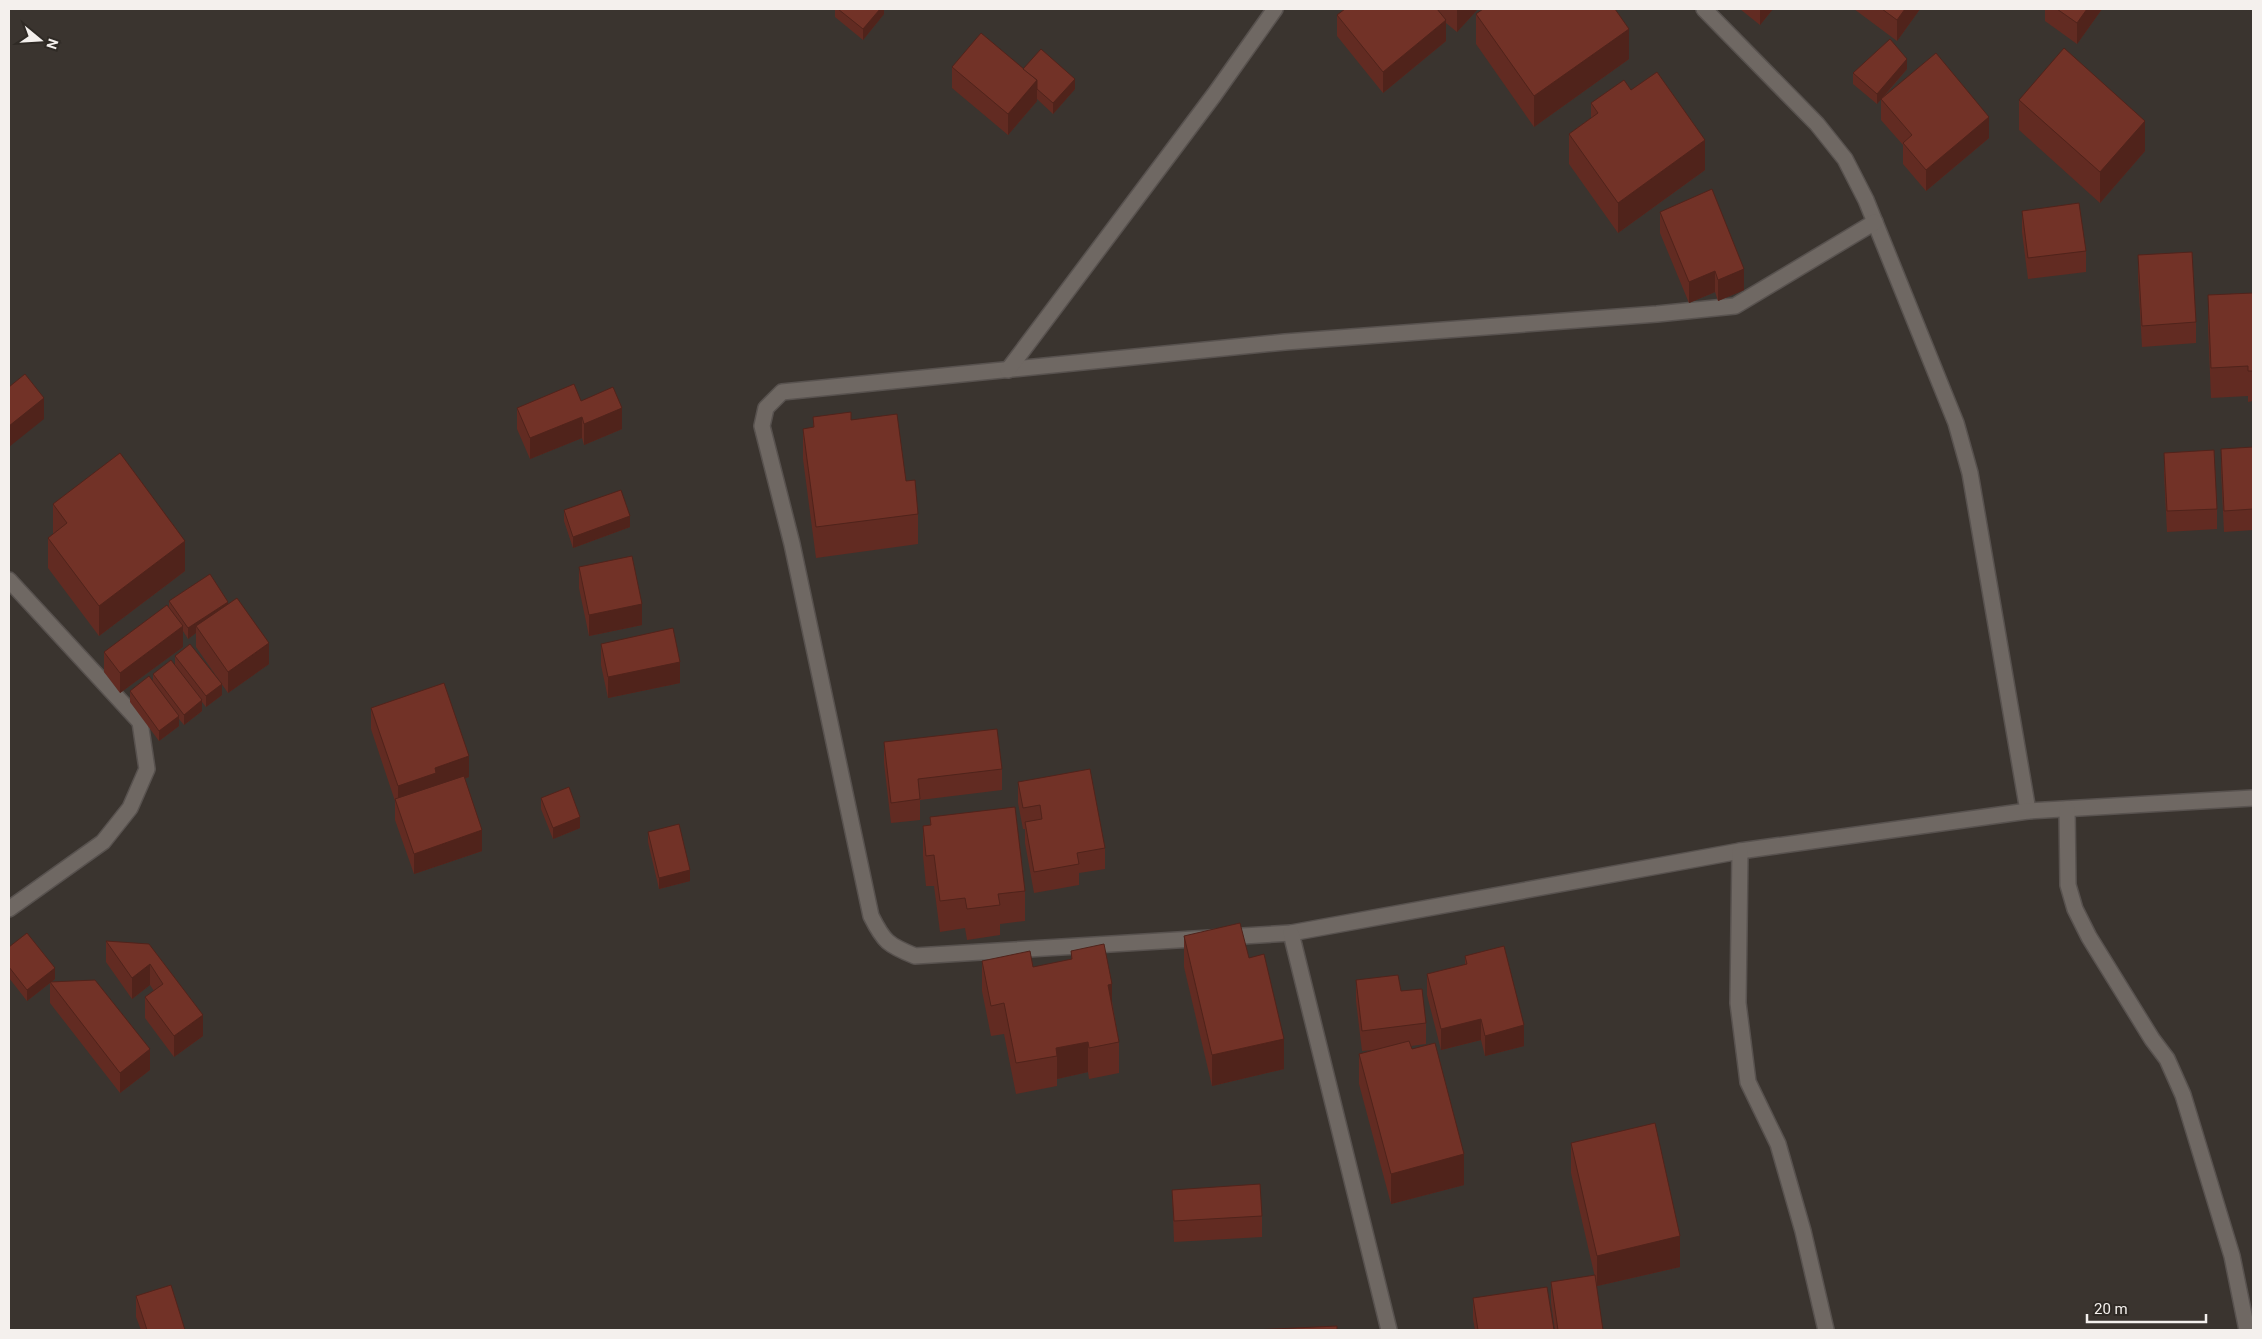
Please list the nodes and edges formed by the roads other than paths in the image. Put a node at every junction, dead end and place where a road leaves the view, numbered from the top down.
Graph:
1 (1275, 9) edge
2 (1704, 9) edge
3 (1875, 222) junction
4 (1008, 370) junction
5 (9, 580) edge
6 (2253, 798) edge
7 (2067, 809) junction
8 (2028, 811) junction
9 (1740, 851) junction
10 (9, 909) edge
11 (1291, 934) junction
12 (1389, 1330) edge
13 (1826, 1330) edge
14 (2247, 1330) edge

1 - 4 street
2 - 3 street
3 - 4 street
3 - 8 street
4 - 11 street
5 - 10 street
6 - 7 street
7 - 8 street
7 - 14 street
8 - 9 street
9 - 11 street
9 - 13 street
11 - 12 street

